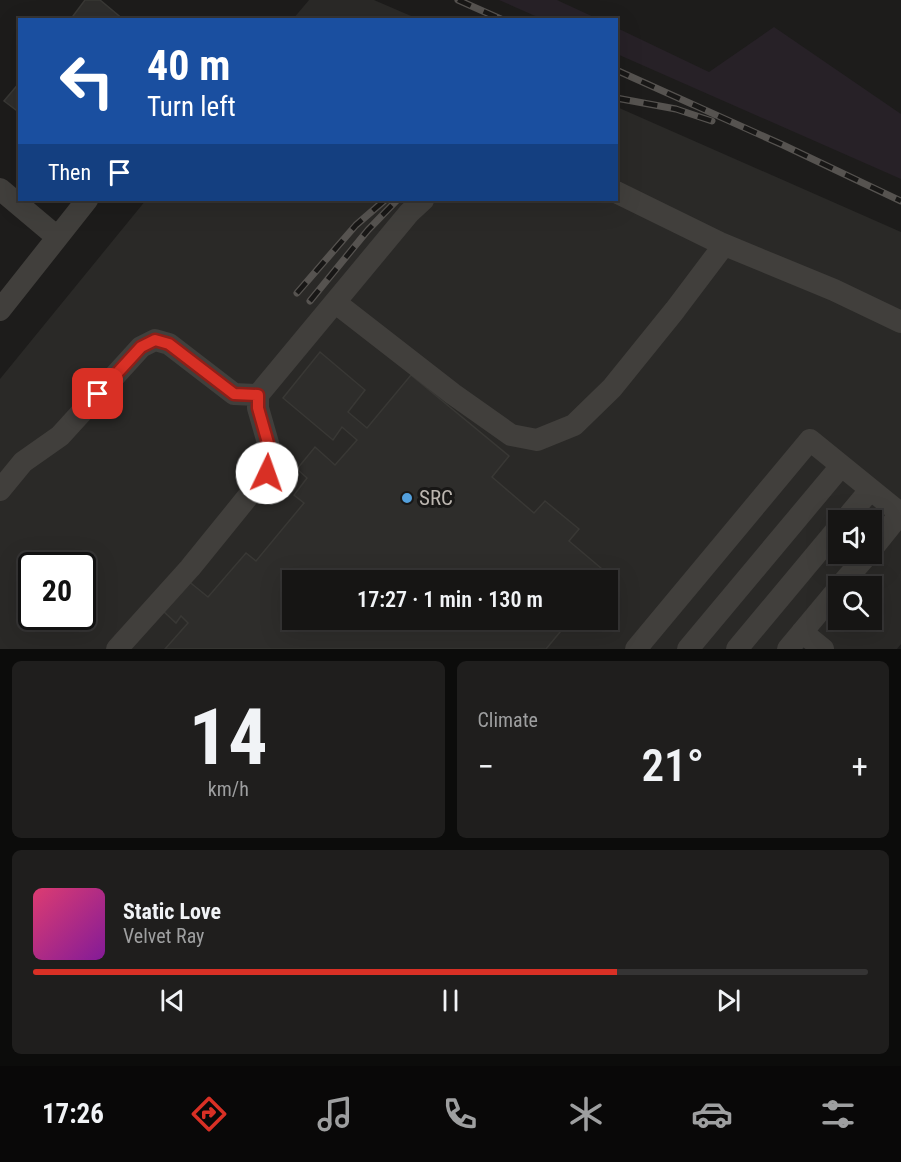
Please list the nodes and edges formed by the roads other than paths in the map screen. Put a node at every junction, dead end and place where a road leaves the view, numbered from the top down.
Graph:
1 (0, 189) edge
2 (618, 193) edge
3 (86, 201) edge
4 (422, 201) edge
5 (57, 237) junction
6 (724, 245) junction
7 (336, 303) junction
8 (0, 309) edge
9 (901, 322) edge
10 (258, 395) junction
11 (841, 466) junction
12 (0, 490) edge
13 (870, 490) junction
14 (853, 510) edge
15 (901, 514) edge
16 (882, 537) edge
17 (828, 540) edge
18 (859, 564) edge
19 (849, 576) edge
20 (828, 601) edge
21 (795, 641) edge
22 (117, 649) edge
23 (636, 649) edge
24 (688, 649) edge
25 (737, 649) edge
26 (823, 649) edge

1 - 5 lane
2 - 6 lane
3 - 5 lane
4 - 7 lane
5 - 8 lane
6 - 7 lane
6 - 9 lane
7 - 10 lane
10 - 12 lane
10 - 22 lane
11 - 13 lane
11 - 23 lane
11 - 24 lane
13 - 14 lane
13 - 15 lane
15 - 16 lane
17 - 25 lane
18 - 19 lane
20 - 21 lane
21 - 26 lane

